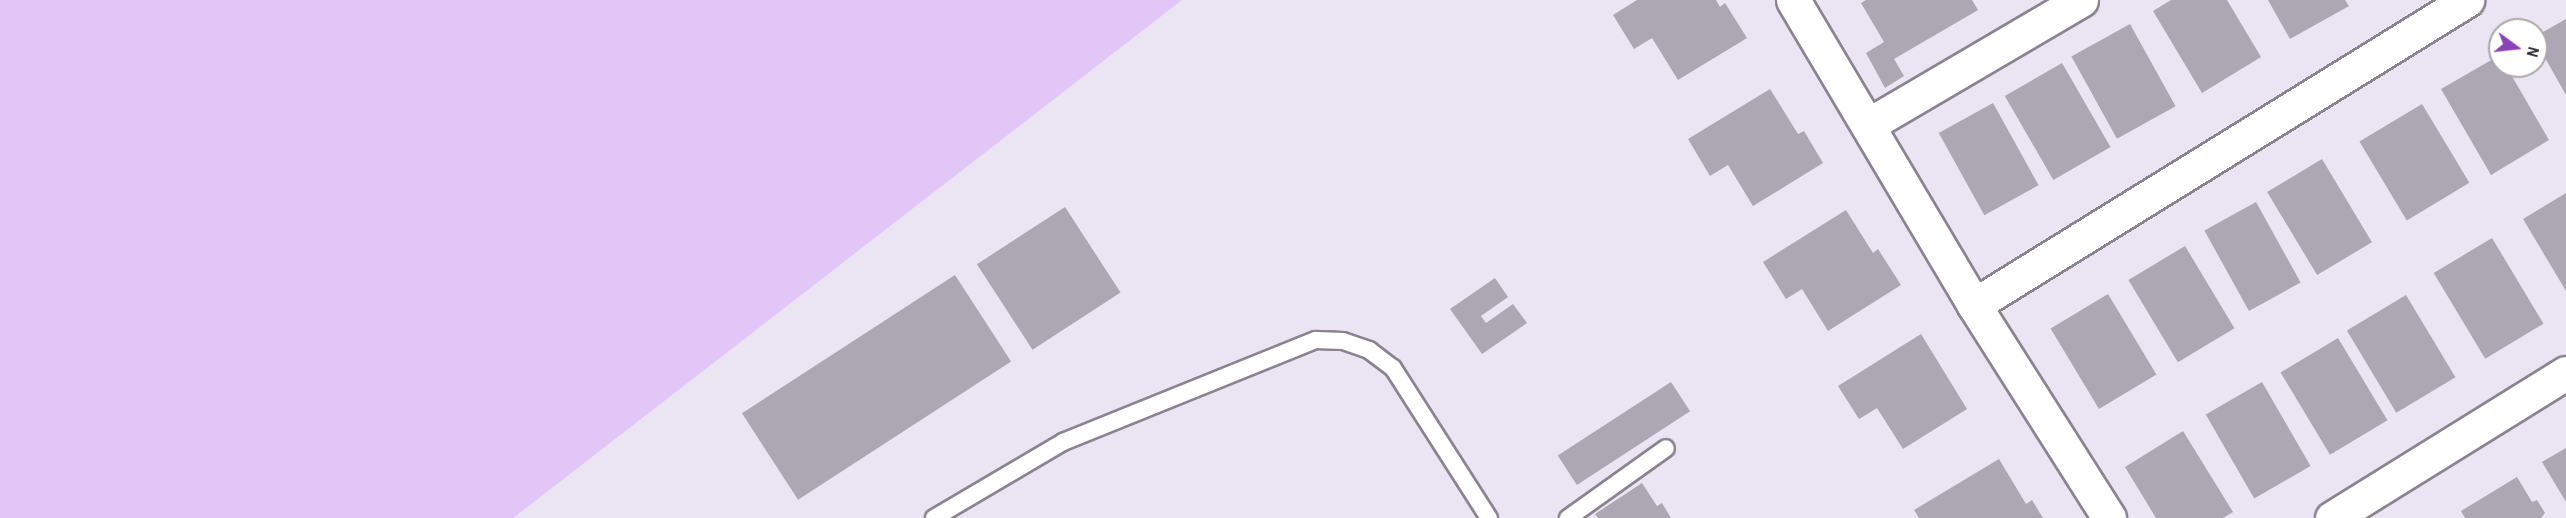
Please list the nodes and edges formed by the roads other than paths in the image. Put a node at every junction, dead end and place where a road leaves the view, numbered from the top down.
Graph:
1 (1794, 0) edge
2 (2081, 0) edge
3 (2467, 0) edge
4 (1868, 126) junction
5 (1974, 305) junction
6 (2566, 373) edge
7 (1666, 448) dead end
8 (934, 518) edge
9 (1489, 518) edge
10 (1568, 518) edge
11 (2109, 518) edge
12 (2332, 518) edge

1 - 4 street
2 - 4 street
3 - 5 street
4 - 5 street
5 - 11 street
6 - 12 street
7 - 10 lane
8 - 9 lane

